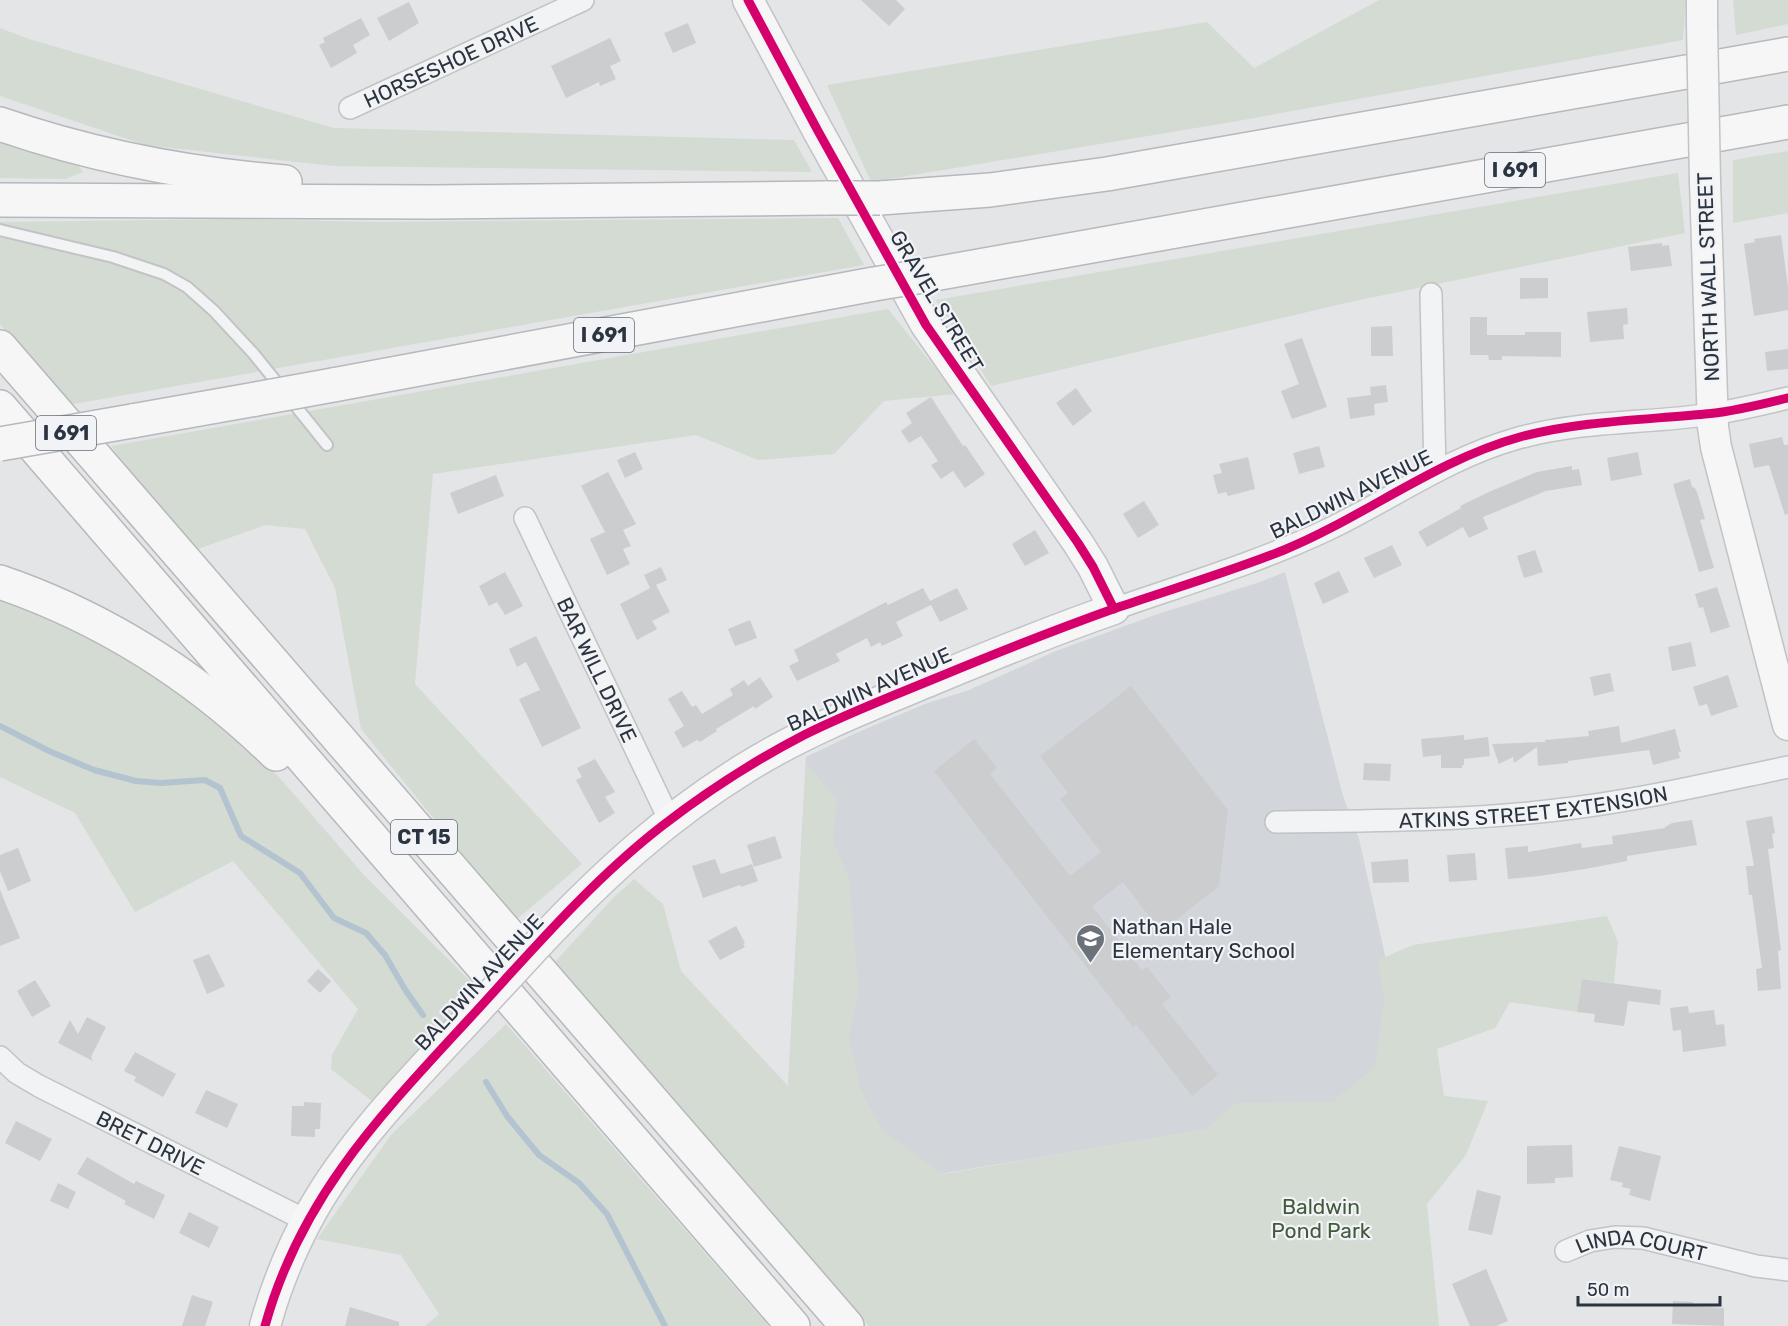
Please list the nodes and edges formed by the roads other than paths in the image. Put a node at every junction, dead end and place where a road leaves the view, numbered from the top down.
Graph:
1 (583, 0) edge
2 (748, 0) edge
3 (1702, 12) edge
4 (1788, 54) edge
5 (350, 108) dead end
6 (1788, 122) edge
7 (0, 124) edge
8 (0, 200) edge
9 (432, 202) junction
10 (0, 230) edge
11 (1431, 294) dead end
12 (0, 347) edge
13 (1788, 398) edge
14 (0, 406) edge
15 (1712, 414) junction
16 (0, 444) edge
17 (327, 445) dead end
18 (1435, 472) junction
19 (525, 518) dead end
20 (0, 582) edge
21 (1114, 609) junction
22 (1788, 725) edge
23 (1788, 767) edge
24 (670, 821) junction
25 (1276, 822) dead end
26 (383, 849) junction
27 (0, 1056) edge
28 (307, 1221) junction
29 (1566, 1251) dead end
30 (1788, 1270) edge
31 (265, 1326) edge
32 (793, 1326) edge
33 (848, 1326) edge

1 - 5 street, HORSESHOE DRIVE
2 - 21 street, GRAVEL STREET
3 - 15 street, NORTH WALL STREET, bridge
4 - 9 highway, bridge
6 - 16 highway, I 691, bridge
7 - 9 highway
8 - 9 highway
10 - 17 lane
11 - 18 street
12 - 33 highway, CT 15
13 - 15 street, BALDWIN AVENUE
14 - 26 highway, CT 15
15 - 18 street, BALDWIN AVENUE
15 - 22 street, NORTH WALL STREET
18 - 21 street, BALDWIN AVENUE
19 - 24 street, BAR WILL DRIVE
20 - 26 highway
21 - 24 street, BALDWIN AVENUE
23 - 25 street, ATKINS STREET EXTENSION
24 - 28 street, BALDWIN AVENUE, bridge
26 - 32 highway, CT 15
27 - 28 street, BRET DRIVE
28 - 31 street, BALDWIN AVENUE
29 - 30 street, LINDA COURT

